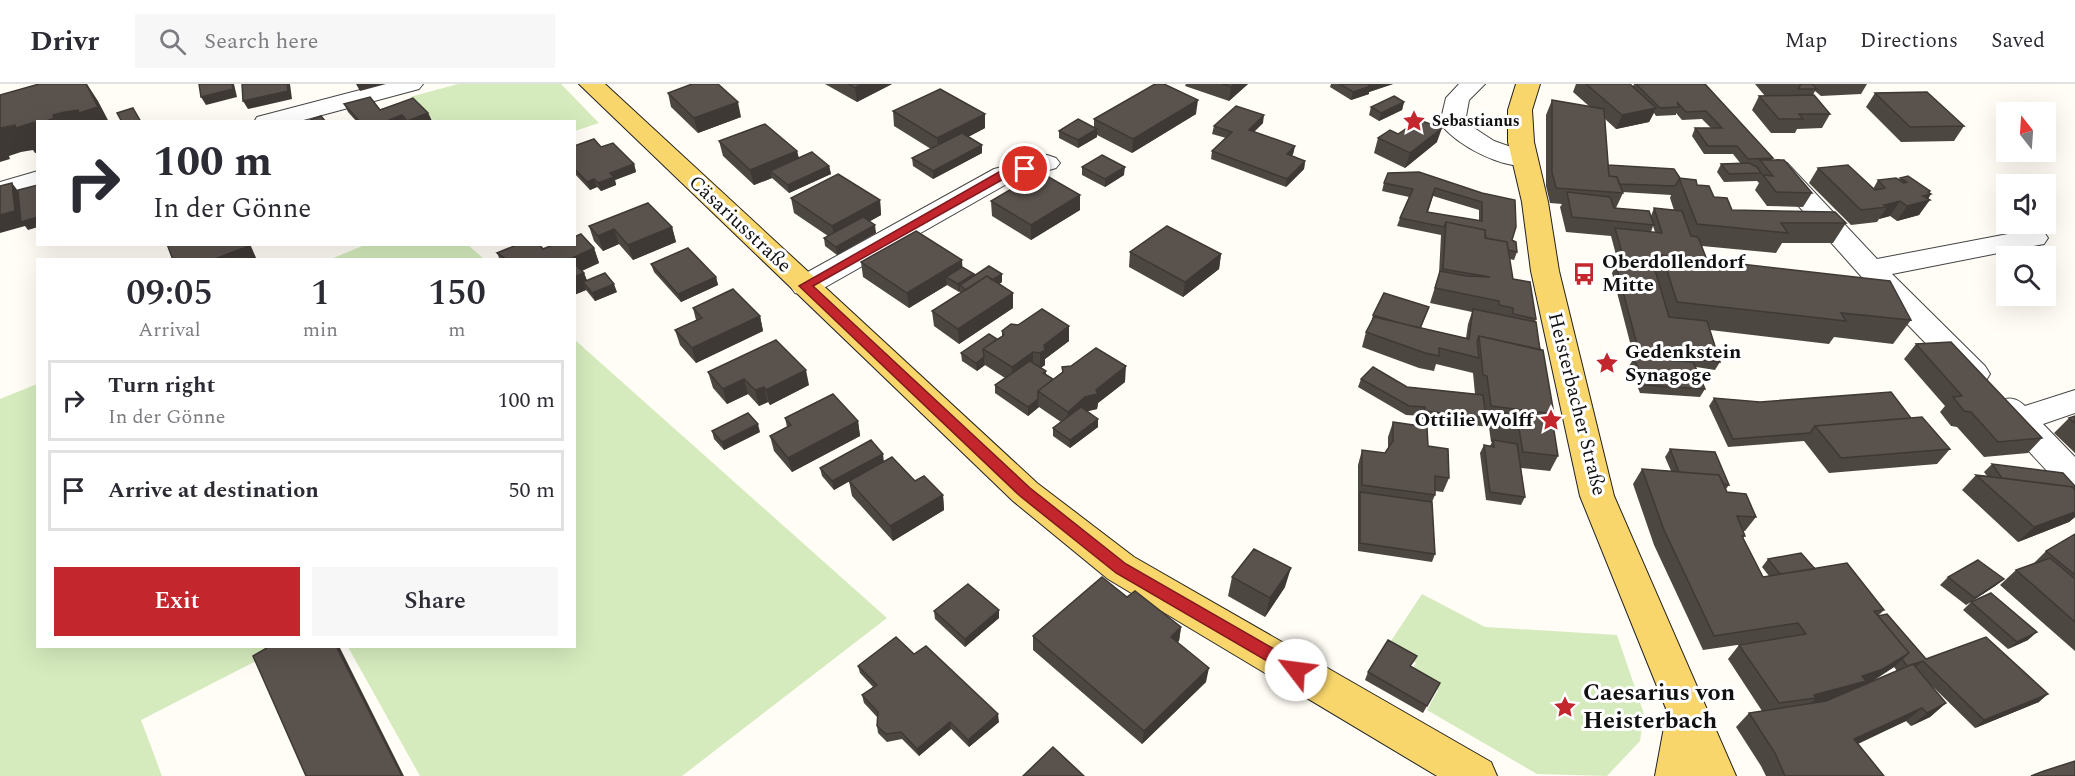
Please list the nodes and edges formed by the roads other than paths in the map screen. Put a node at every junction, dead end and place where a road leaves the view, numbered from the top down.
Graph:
1 (411, 84) edge
2 (591, 84) edge
3 (1473, 84) edge
4 (1526, 84) edge
5 (274, 120) edge
6 (1758, 146) edge
7 (1525, 160) junction
8 (1047, 164) dead end
9 (36, 180) edge
10 (0, 190) edge
11 (2034, 238) dead end
12 (1870, 269) junction
13 (805, 286) junction
14 (2075, 401) edge
15 (2019, 420) junction
16 (2075, 479) edge
17 (1688, 710) junction
18 (1476, 776) edge
19 (1676, 776) edge
20 (1715, 776) edge

1 - 5 street
2 - 13 main road, Cäsariusstraße
3 - 7 street
4 - 7 main road, Heisterbacher Straße
6 - 12 street
7 - 17 main road, Heisterbacher Straße
8 - 13 street
9 - 10 street
11 - 12 street
12 - 15 street
13 - 18 main road, Cäsariusstraße
14 - 15 street
15 - 16 street
17 - 19 main road
17 - 20 main road, Heisterbacher Straße

